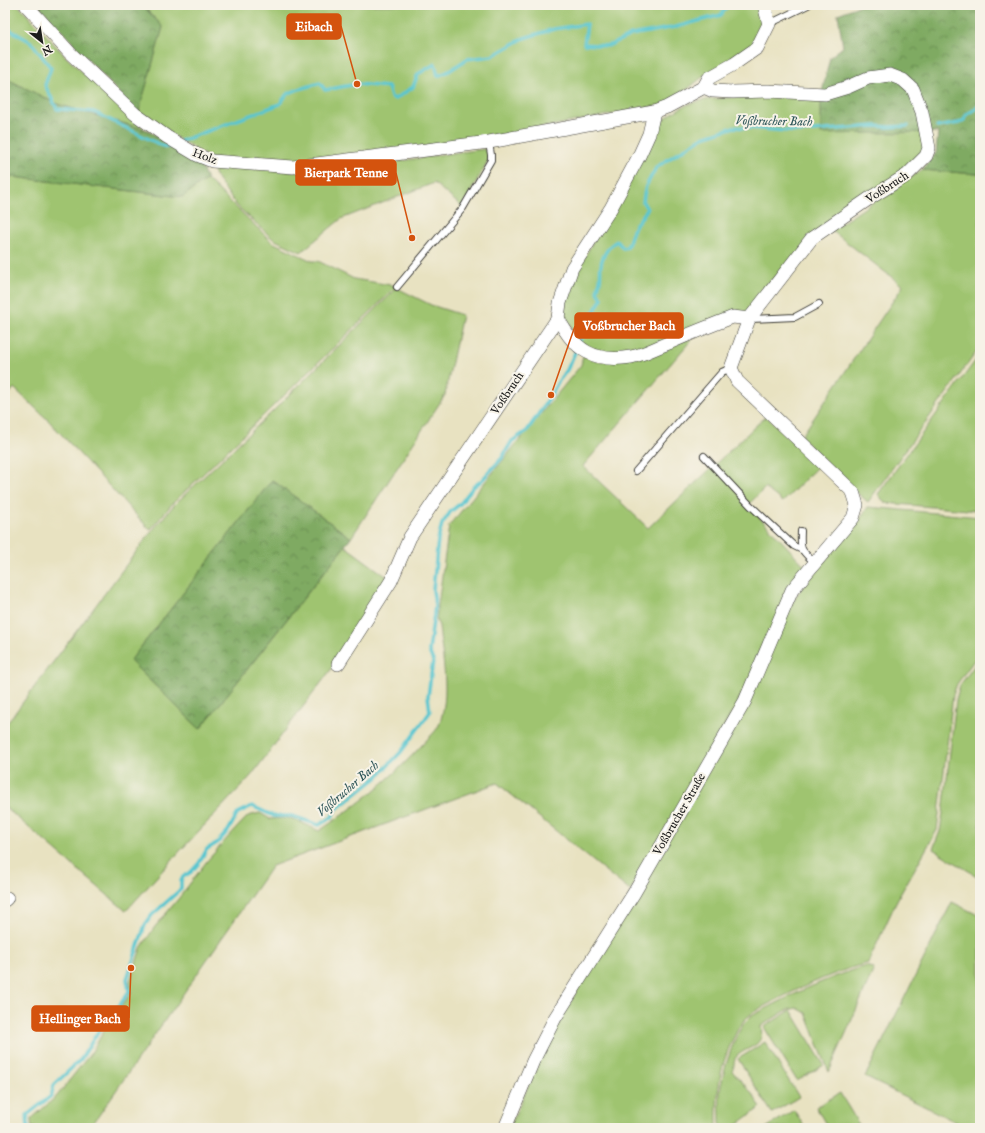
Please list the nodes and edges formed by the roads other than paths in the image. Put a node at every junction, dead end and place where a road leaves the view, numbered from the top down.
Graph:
1 (26, 5) edge
2 (764, 5) edge
3 (808, 5) edge
4 (769, 24) junction
5 (704, 87) junction
6 (654, 112) junction
7 (489, 142) junction
8 (397, 287) dead end
9 (819, 304) dead end
10 (558, 318) junction
11 (749, 319) junction
12 (732, 368) junction
13 (704, 456) dead end
14 (636, 471) dead end
15 (801, 531) dead end
16 (802, 550) junction
17 (815, 563) junction
18 (338, 664) dead end
19 (505, 1128) edge

1 - 7 street, Holz
2 - 4 street
3 - 4 lane
4 - 5 street
5 - 6 street
5 - 11 street, Voßbruch
6 - 7 street
6 - 10 street, Voßbruch
7 - 8 lane
9 - 11 lane
10 - 11 street
10 - 18 street, Voßbruch
11 - 12 street, Voßbruch
12 - 14 lane
12 - 17 street, Voßbrucher Straße
13 - 16 lane
15 - 16 lane
16 - 17 lane
17 - 19 street, Voßbrucher Straße

